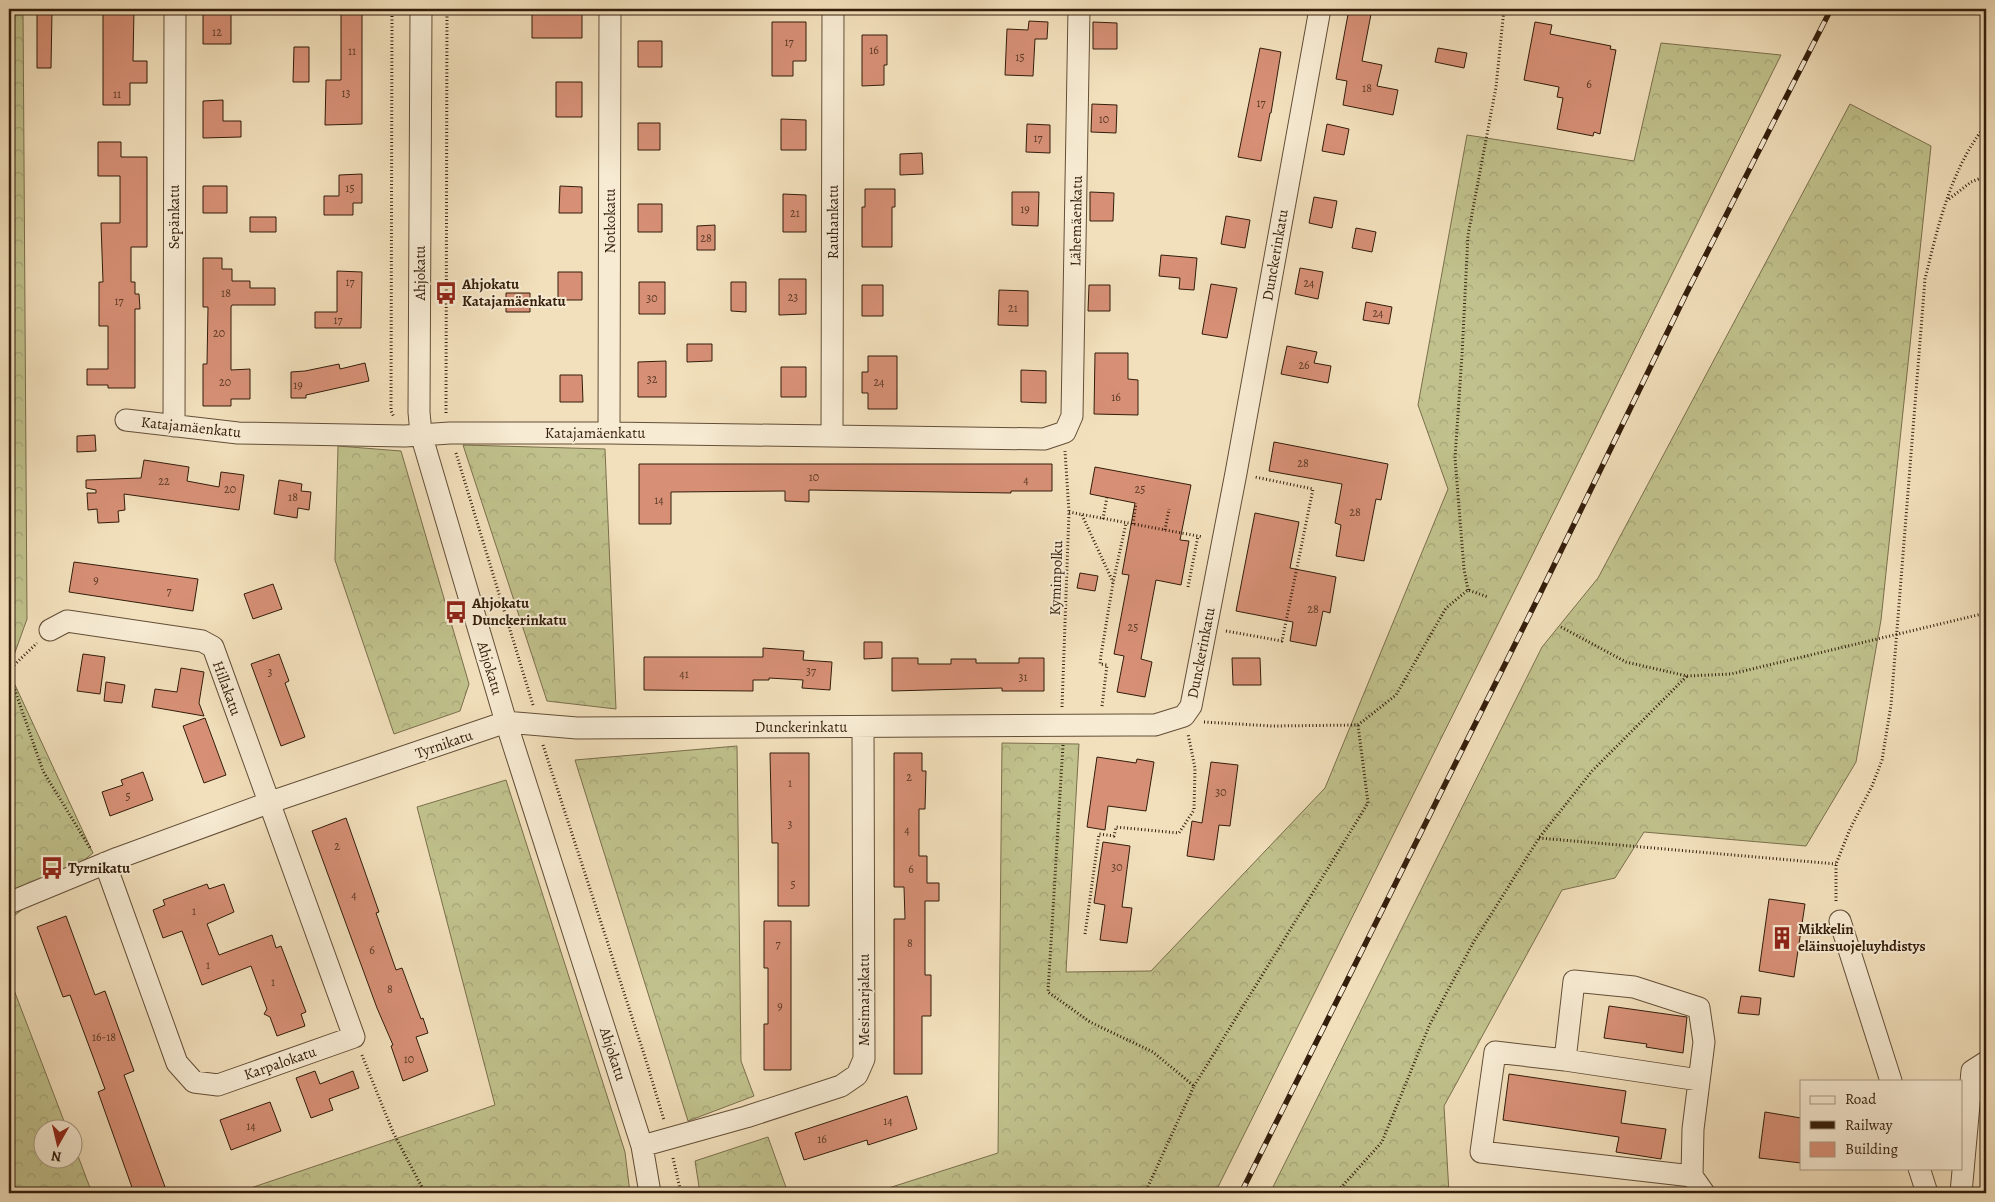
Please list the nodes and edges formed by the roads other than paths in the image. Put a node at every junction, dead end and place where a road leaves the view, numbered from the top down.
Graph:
1 (175, 9) edge
2 (421, 9) edge
3 (610, 9) edge
4 (833, 9) edge
5 (1079, 9) edge
6 (1320, 9) edge
7 (126, 420) dead end
8 (174, 426) junction
9 (1065, 432) joint
10 (609, 433) junction
11 (421, 434) junction
12 (832, 436) junction
13 (50, 630) road end
14 (506, 722) junction
15 (863, 727) junction
16 (268, 803) junction
17 (102, 864) junction
18 (9, 903) edge
19 (1840, 921) road end
20 (1565, 1060) junction
21 (1986, 1062) edge
22 (1699, 1080) junction
23 (1891, 1080) edge
24 (642, 1146) junction
25 (1920, 1170) edge
26 (1692, 1176) junction
27 (650, 1193) edge
28 (1704, 1193) edge
29 (1927, 1193) edge
30 (1961, 1193) edge

1 - 8 street, Sepänkatu
2 - 11 street, Ahjokatu
3 - 10 street, Notkokatu
4 - 12 street, Rauhankatu
5 - 9 street, Lähemäenkatu
6 - 15 street, Dunckerinkatu
7 - 8 street, Katajamäenkatu
8 - 11 street, Katajamäenkatu
9 - 12 street, Katajamäenkatu
10 - 11 street, Katajamäenkatu
10 - 12 street, Katajamäenkatu
11 - 14 street, Ahjokatu
13 - 16 street, Hillakatu
14 - 15 street, Dunckerinkatu
14 - 16 street, Tyrnikatu
14 - 24 street, Ahjokatu
15 - 24 street, Mesimarjakatu
16 - 17 street, Tyrnikatu
16 - 17 street, Karpalokatu
17 - 18 street, Tyrnikatu
19 - 23 street
20 - 22 street
20 - 22 street
20 - 26 street
21 - 30 street
22 - 26 street
24 - 27 street, Ahjokatu
25 - 29 street
26 - 28 street

